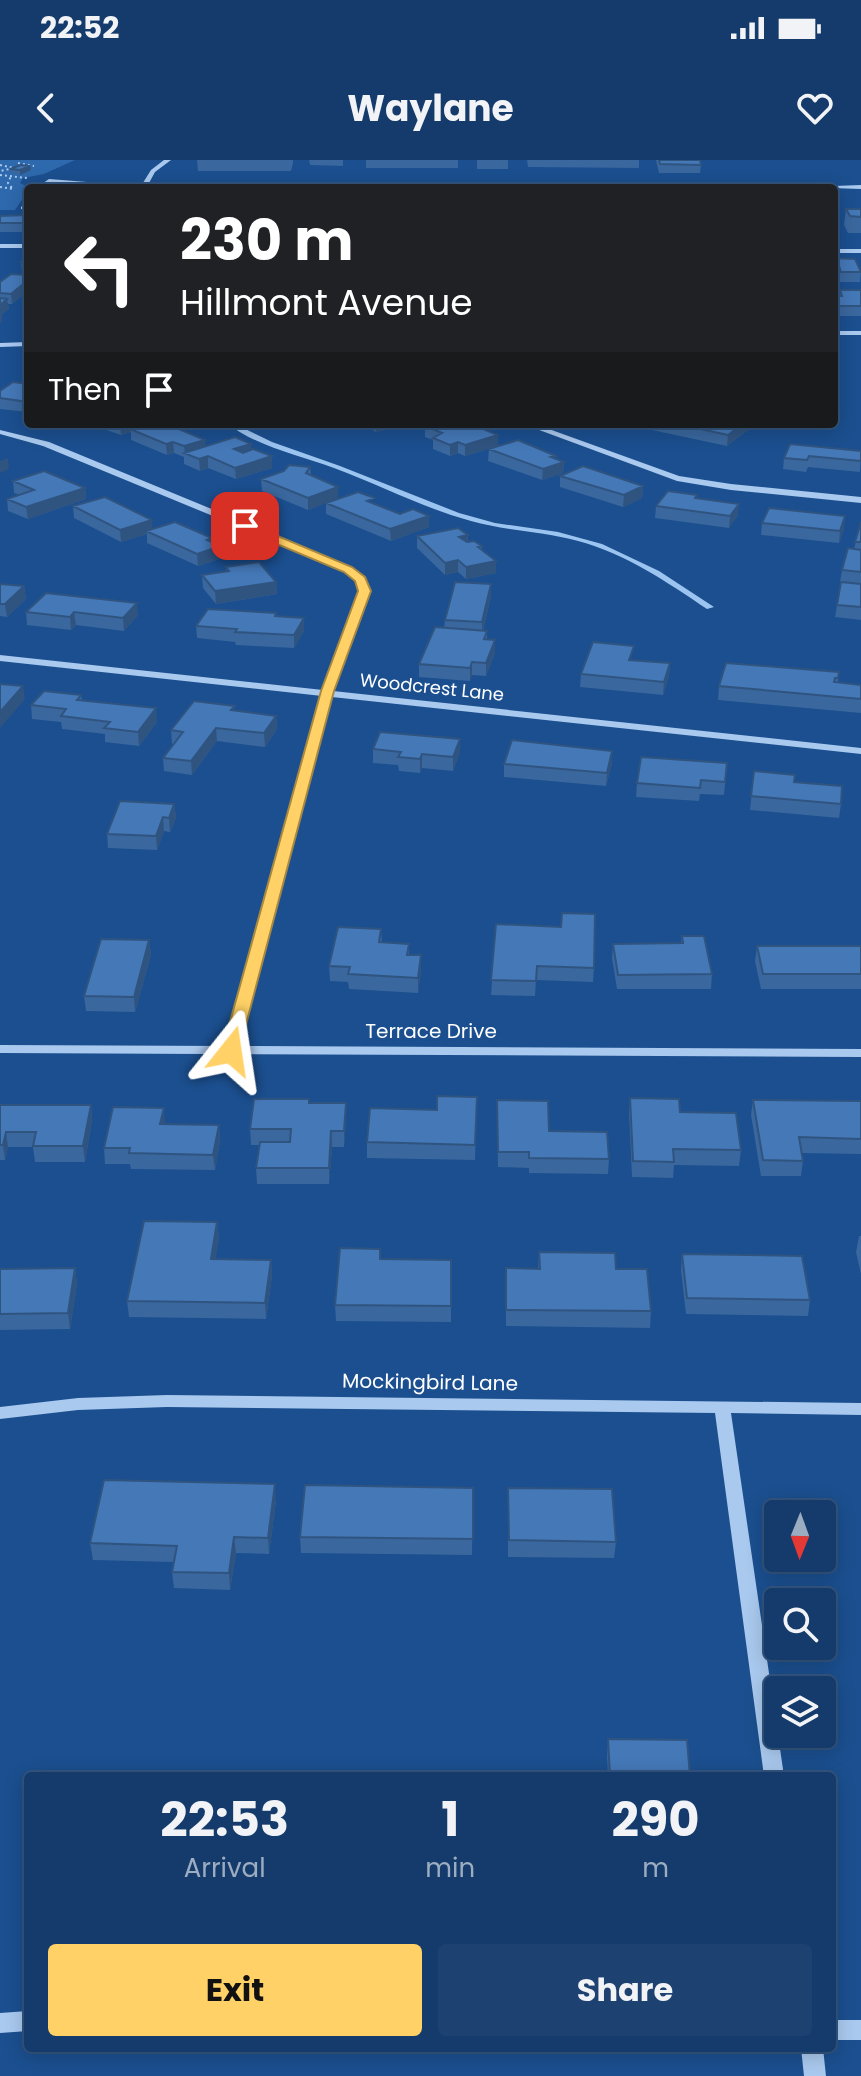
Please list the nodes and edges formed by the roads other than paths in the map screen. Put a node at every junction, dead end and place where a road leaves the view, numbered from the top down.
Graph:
1 (168, 160) edge
2 (45, 184) edge
3 (97, 184) edge
4 (146, 184) edge
5 (861, 187) edge
6 (838, 188) edge
7 (0, 246) edge
8 (24, 246) edge
9 (838, 251) edge
10 (861, 251) edge
11 (838, 333) edge
12 (861, 333) edge
13 (24, 344) edge
14 (0, 345) edge
15 (538, 428) edge
16 (0, 432) edge
17 (861, 500) edge
18 (0, 658) edge
19 (328, 691) junction
20 (861, 751) edge
21 (0, 1049) edge
22 (231, 1051) junction
23 (861, 1053) edge
24 (722, 1407) junction
25 (861, 1409) edge
26 (0, 1413) edge
27 (773, 1772) edge
28 (24, 2021) edge
29 (0, 2023) edge
30 (836, 2030) edge
31 (861, 2030) edge
32 (812, 2052) edge
33 (815, 2076) edge

1 - 4 street
2 - 3 street
5 - 6 street
7 - 8 street
9 - 10 street
11 - 12 street
13 - 14 street
15 - 17 street
16 - 19 street
18 - 19 street, Woodcrest Lane
19 - 20 street, Woodcrest Lane
19 - 22 street
21 - 22 street, Terrace Drive
22 - 23 street, Terrace Drive
24 - 25 street, Mockingbird Lane
24 - 26 street, Mockingbird Lane
24 - 27 street
28 - 29 street
30 - 31 street
32 - 33 street

